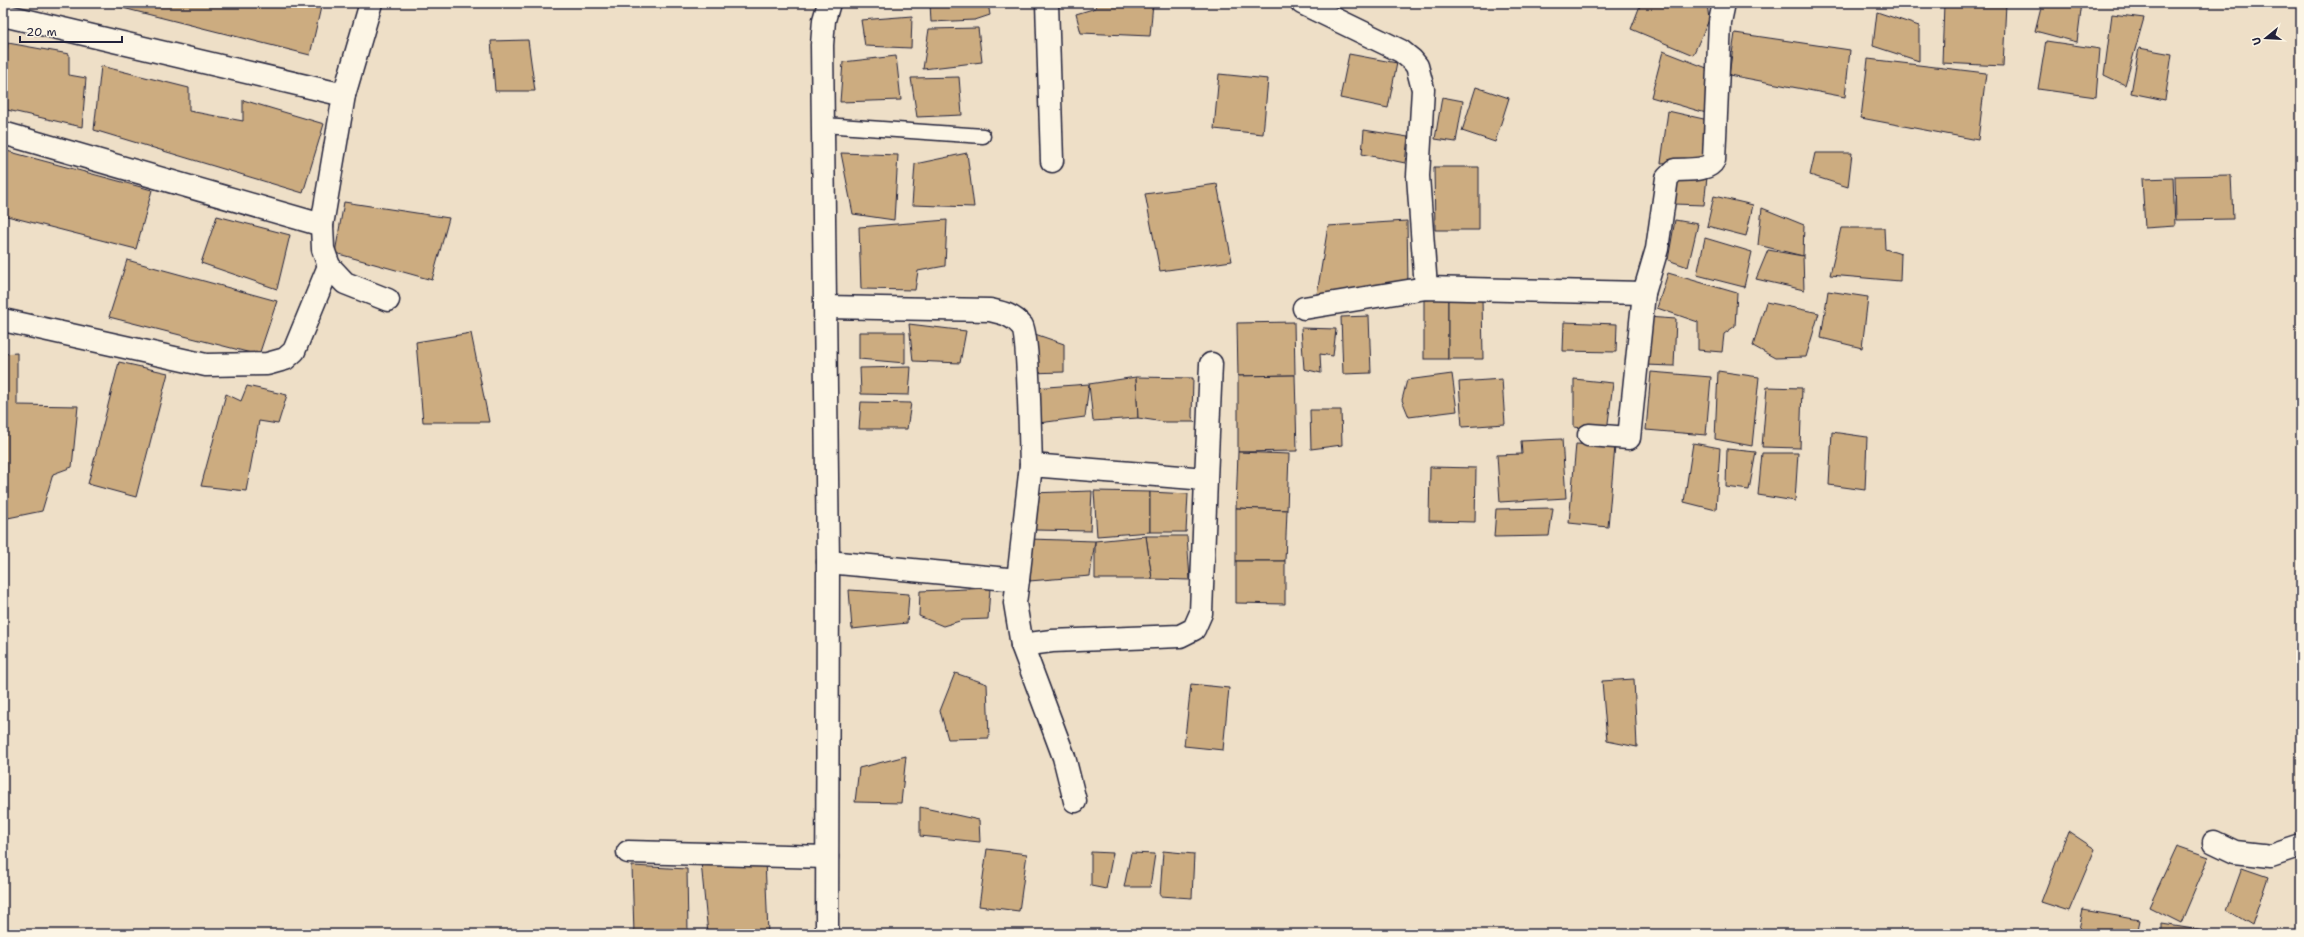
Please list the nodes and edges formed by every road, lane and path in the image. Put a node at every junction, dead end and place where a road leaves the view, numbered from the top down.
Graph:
1 (371, 3) edge
2 (829, 3) edge
3 (1047, 3) edge
4 (1302, 3) edge
5 (1724, 3) edge
6 (3, 15) edge
7 (344, 95) junction
8 (824, 125) junction
9 (3, 133) edge
10 (983, 136) dead end
11 (1052, 161) dead end
12 (322, 225) junction
13 (329, 266) junction
14 (1426, 288) junction
15 (1644, 293) junction
16 (388, 300) dead end
17 (825, 307) junction
18 (1304, 308) dead end
19 (3, 320) edge
20 (1212, 364) dead end
21 (1589, 435) dead end
22 (1031, 465) junction
23 (1206, 479) junction
24 (828, 562) junction
25 (1018, 580) junction
26 (1022, 645) junction
27 (1075, 800) dead end
28 (2214, 842) dead end
29 (2301, 846) edge
30 (628, 852) dead end
31 (827, 857) junction
32 (827, 934) edge

1 - 7 street
2 - 8 street
3 - 11 street
4 - 14 street
5 - 15 street
6 - 7 street
7 - 12 street
8 - 10 lane
8 - 17 street
9 - 12 street
12 - 13 street
13 - 16 street
13 - 19 street
14 - 15 street
14 - 18 street
15 - 21 street
17 - 22 street
17 - 24 street
20 - 23 street
22 - 23 street
22 - 25 street
23 - 26 street
24 - 25 street
24 - 31 street
25 - 26 street
26 - 27 street
28 - 29 street
30 - 31 street
31 - 32 street

